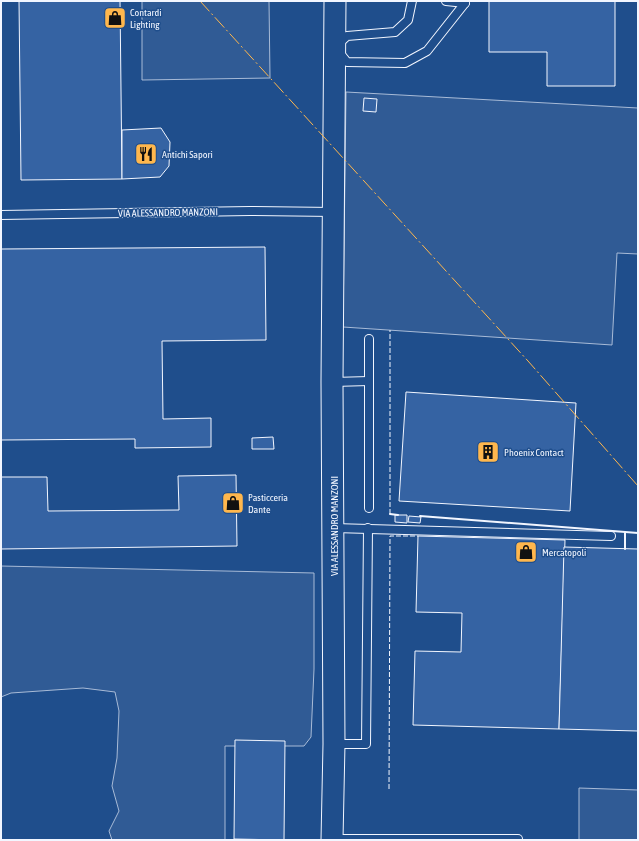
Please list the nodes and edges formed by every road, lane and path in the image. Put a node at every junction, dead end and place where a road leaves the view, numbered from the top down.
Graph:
1 (335, 1) edge
2 (412, 1) edge
3 (446, 1) edge
4 (465, 2) edge
5 (335, 47) junction
6 (335, 212) junction
7 (1, 215) edge
8 (369, 339) dead end
9 (369, 381) junction
10 (332, 382) junction
11 (369, 508) dead end
12 (334, 528) junction
13 (368, 528) junction
14 (611, 536) dead end
15 (334, 744) junction
16 (332, 839) edge
17 (518, 839) edge

1 - 5 main road, VIA ALESSANDRO MANZONI
2 - 5 lane
3 - 4 lane
4 - 5 lane
5 - 6 main road, VIA ALESSANDRO MANZONI
6 - 7 lane, VIA ALESSANDRO MANZONI
6 - 10 main road, VIA ALESSANDRO MANZONI
8 - 9 lane
9 - 10 lane
9 - 11 lane
10 - 12 main road, VIA ALESSANDRO MANZONI
12 - 13 lane
12 - 15 main road, VIA ALESSANDRO MANZONI
13 - 14 lane
13 - 15 lane
15 - 16 main road, VIA ALESSANDRO MANZONI
16 - 17 lane

